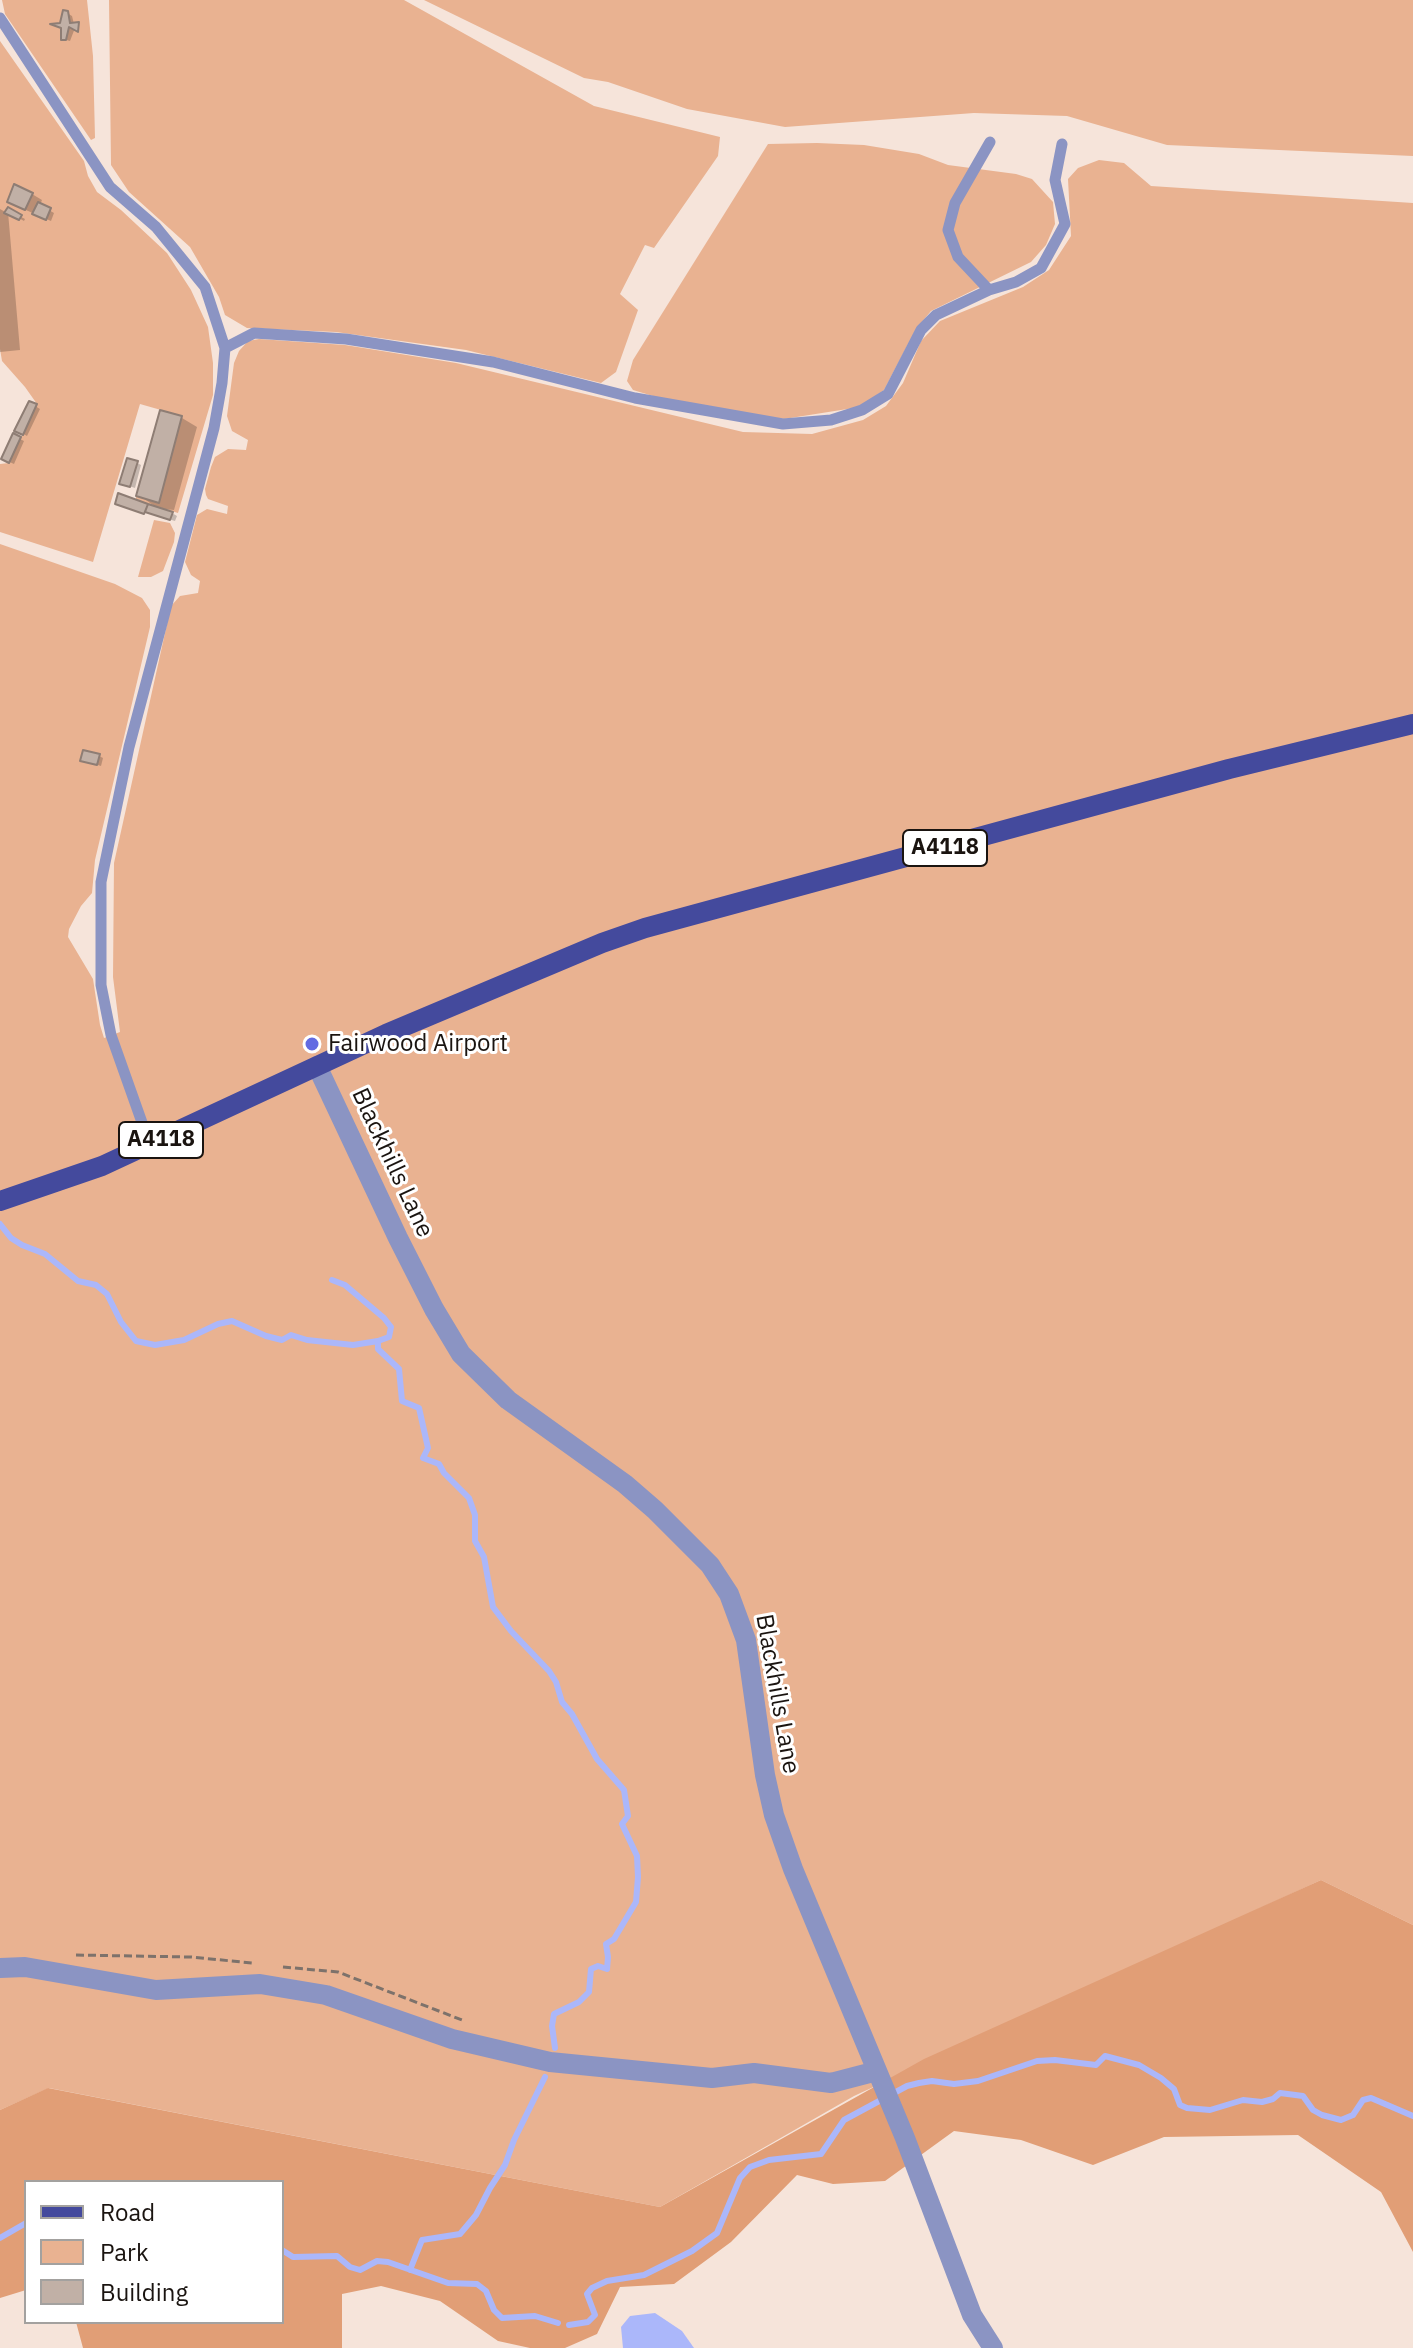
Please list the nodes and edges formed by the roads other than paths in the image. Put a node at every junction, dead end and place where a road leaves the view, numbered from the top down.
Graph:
1 (0, 18) edge
2 (990, 142) dead end
3 (1062, 144) dead end
4 (989, 290) junction
5 (225, 348) junction
6 (1413, 724) edge
7 (317, 1066) junction
8 (150, 1145) junction
9 (0, 1201) edge
10 (0, 1968) edge
11 (880, 2079) junction
12 (993, 2348) edge

1 - 5 lane
2 - 4 lane
3 - 4 lane
4 - 5 lane
5 - 8 lane
6 - 7 main road, A4118
7 - 8 main road, A4118
7 - 11 street, Blackhills Lane
8 - 9 main road, A4118
10 - 11 street
11 - 12 street, Blackhills Lane

